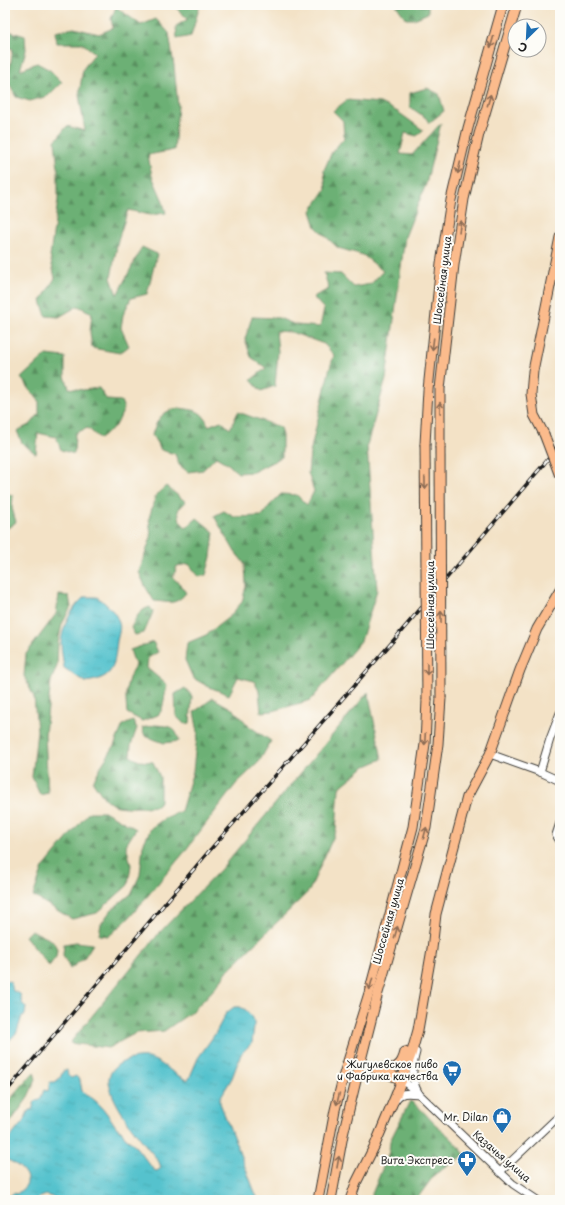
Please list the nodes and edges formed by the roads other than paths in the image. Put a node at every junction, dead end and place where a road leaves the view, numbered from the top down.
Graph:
1 (503, 5) edge
2 (517, 5) edge
3 (560, 237) edge
4 (560, 476) edge
5 (560, 590) edge
6 (560, 713) edge
7 (490, 754) junction
8 (540, 772) junction
9 (560, 781) edge
10 (560, 823) edge
11 (560, 841) edge
12 (421, 1010) junction
13 (416, 1035) junction
14 (348, 1061) junction
15 (360, 1064) junction
16 (374, 1068) junction
17 (402, 1080) junction
18 (419, 1094) junction
19 (560, 1115) edge
20 (375, 1145) junction
21 (500, 1172) junction
22 (318, 1200) edge
23 (331, 1200) edge
24 (350, 1200) edge
25 (537, 1200) edge

1 -> 14 main road, Шоссейная улица, bridge
15 -> 2 main road, Шоссейная улица, bridge
3 - 4 main road, bridge
5 - 7 main road
6 - 8 street
7 - 8 street
7 - 12 main road
8 - 9 street
10 - 11 street
12 - 13 main road
12 - 16 main road
13 - 17 main road
13 - 18 street, Казачья улица
14 - 15 main road, Казачья улица
14 -> 22 main road, Шоссейная улица
15 - 16 main road, Казачья улица
23 -> 15 main road, Шоссейная улица
16 - 17 main road, Казачья улица
17 - 18 street, Казачья улица
17 - 20 main road
18 - 20 street
18 - 21 street, Казачья улица
19 - 21 street
20 - 24 main road
21 - 25 street, Казачья улица

